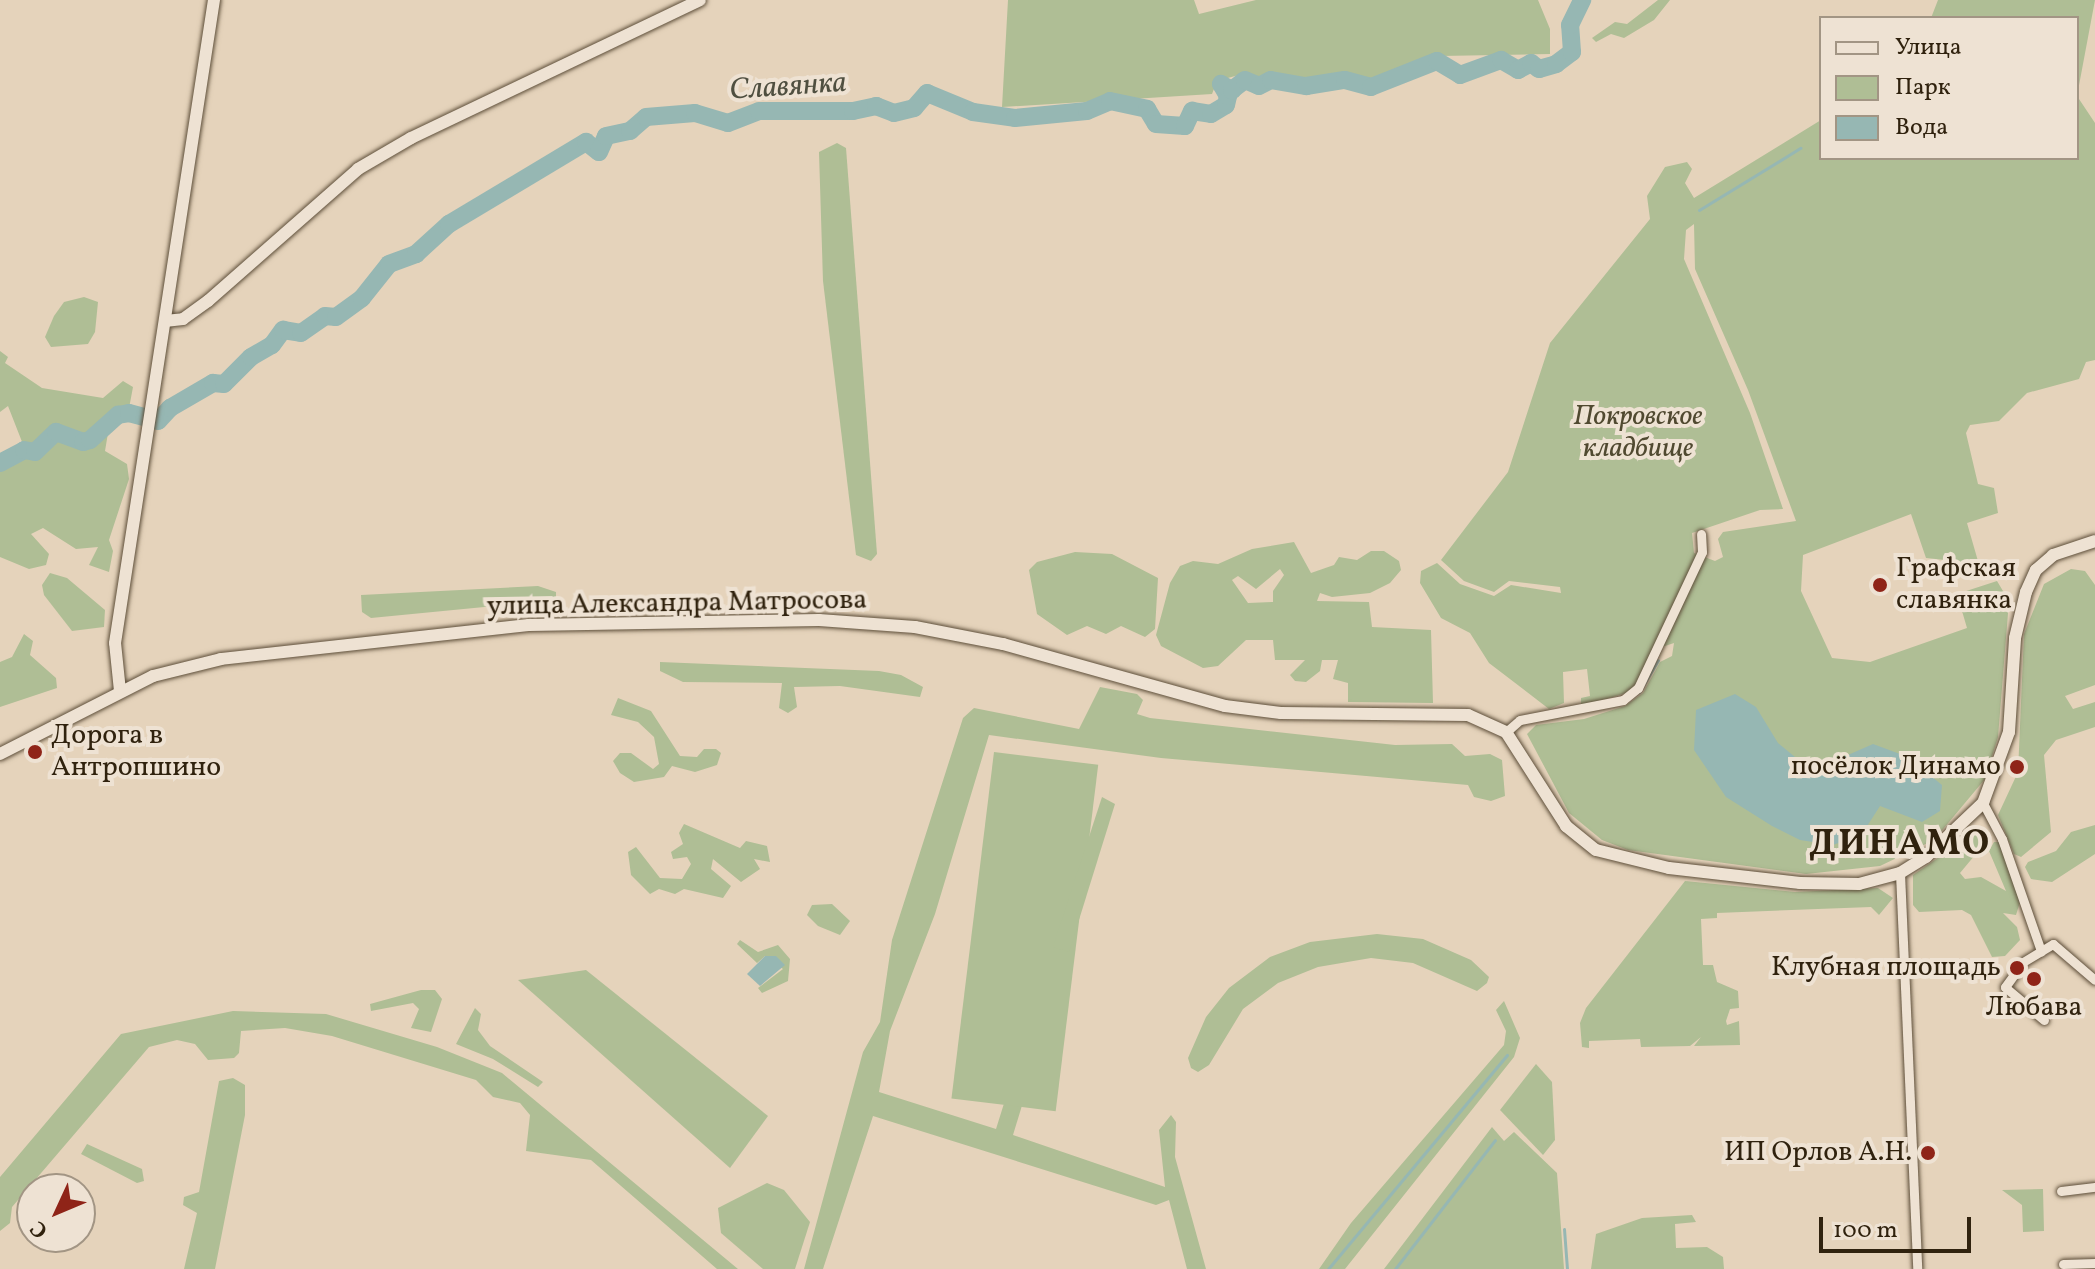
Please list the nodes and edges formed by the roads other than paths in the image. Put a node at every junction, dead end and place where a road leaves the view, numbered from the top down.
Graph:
1 (214, 0) edge
2 (700, 0) edge
3 (165, 321) junction
4 (1701, 534) dead end
5 (2095, 541) edge
6 (120, 691) junction
7 (1506, 732) junction
8 (0, 754) edge
9 (1983, 803) junction
10 (1900, 873) junction
11 (2041, 951) junction
12 (2095, 980) edge
13 (2044, 1020) dead end
14 (2095, 1187) edge
15 (2061, 1191) dead end
16 (2095, 1263) edge
17 (2063, 1264) dead end
18 (1917, 1269) edge

1 - 3 main road
2 - 3 main road
3 - 6 main road
4 - 7 street
5 - 9 main road
6 - 7 main road, улица Александра Матросова
6 - 8 main road, улица Александра Матросова
7 - 10 main road
9 - 10 main road
9 - 11 street
10 - 18 street
11 - 12 street
11 - 13 street
14 - 15 street
16 - 17 street

